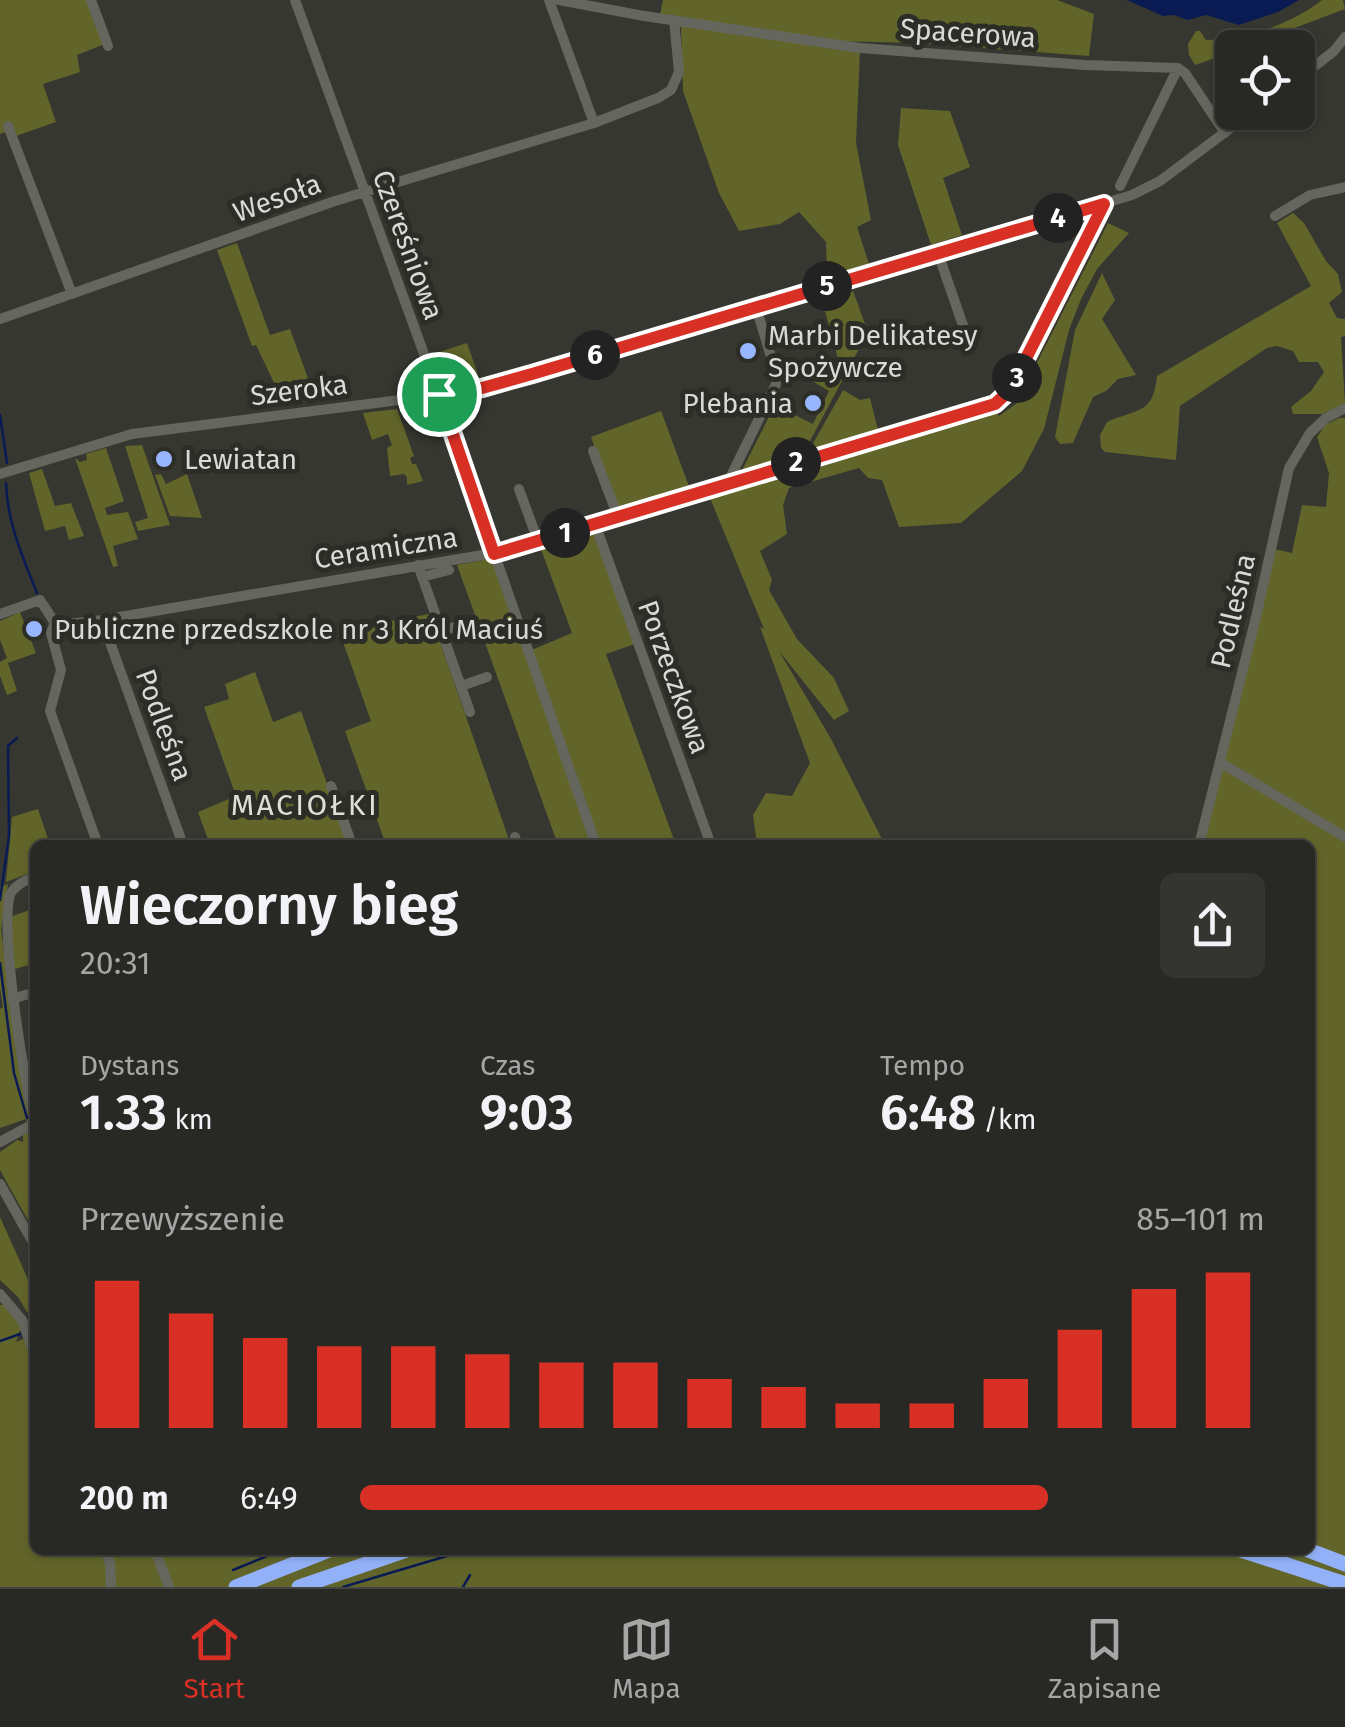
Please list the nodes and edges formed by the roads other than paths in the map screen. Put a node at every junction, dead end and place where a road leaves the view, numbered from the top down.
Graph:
1 (90, 0) edge
2 (295, 0) edge
3 (549, 0) edge
4 (559, 0) edge
5 (674, 20) junction
6 (1345, 37) edge
7 (108, 46) dead end
8 (1315, 65) edge
9 (1178, 68) junction
10 (594, 124) junction
11 (8, 126) dead end
12 (1228, 130) edge
13 (1225, 132) junction
14 (1345, 187) edge
15 (364, 192) junction
16 (1121, 192) junction
17 (1104, 204) junction
18 (1275, 216) dead end
19 (938, 254) junction
20 (72, 294) junction
21 (756, 307) junction
22 (0, 319) edge
23 (967, 337) dead end
24 (439, 394) junction
25 (1345, 408) edge
26 (593, 451) dead end
27 (0, 474) edge
28 (728, 482) junction
29 (520, 489) dead end
30 (618, 517) junction
31 (595, 524) junction
32 (538, 541) junction
33 (494, 554) junction
34 (450, 570) dead end
35 (420, 571) junction
36 (0, 614) edge
37 (102, 620) junction
38 (55, 622) junction
39 (468, 622) dead end
40 (441, 632) junction
41 (487, 676) dead end
42 (461, 686) junction
43 (470, 712) dead end
44 (148, 732) dead end
45 (1221, 763) junction
46 (331, 786) dead end
47 (1345, 837) edge
48 (96, 840) edge
49 (184, 840) edge
50 (184, 840) edge
51 (350, 840) edge
52 (594, 840) edge
53 (709, 840) edge
54 (1200, 840) edge
55 (30, 879) edge
56 (30, 994) edge
57 (12, 999) junction
58 (30, 1106) edge
59 (30, 1125) edge
60 (0, 1142) edge
61 (0, 1184) edge
62 (30, 1237) edge
63 (0, 1294) edge
64 (30, 1342) edge
65 (1315, 1553) edge
66 (105, 1555) edge
67 (157, 1555) edge
68 (317, 1555) edge
69 (390, 1555) edge
70 (1256, 1555) edge
71 (1345, 1564) edge
72 (1345, 1584) edge
73 (111, 1587) edge
74 (169, 1587) edge
75 (236, 1587) edge
76 (299, 1587) edge

1 - 7 street
2 - 15 street, Czereśniowa
3 - 10 street
4 - 5 street, Spacerowa
5 - 9 street, Spacerowa
5 - 10 street, Wesoła
6 - 8 street
9 - 13 street
9 - 16 street
10 - 15 street, Wesoła
11 - 20 street
12 - 13 street, Szeroka
13 - 16 street, Szeroka
14 - 18 street
15 - 20 street, Wesoła
15 - 24 street, Czereśniowa
16 - 17 street, Szeroka
17 - 19 street, Szeroka
17 - 28 street, Ceramiczna
19 - 21 street, Szeroka
19 - 23 street
20 - 22 street, Wesoła
21 - 24 street, Szeroka
21 - 28 street
24 - 27 street, Szeroka
24 - 33 street, Czereśniowa
25 - 45 street, Podleśna
26 - 30 street
28 - 30 street, Ceramiczna
29 - 32 street
30 - 31 street, Ceramiczna
31 - 32 street, Ceramiczna
31 - 53 street, Porzeczkowa
32 - 33 street, Ceramiczna
33 - 35 street, Ceramiczna
33 - 52 street, Czereśniowa
34 - 35 street
35 - 37 street, Ceramiczna
35 - 40 street
36 - 38 street, Ceramiczna
37 - 38 street, Ceramiczna
37 - 49 street, Podleśna
38 - 48 street
39 - 40 street
40 - 42 street
41 - 42 street
42 - 43 street
44 - 50 street
45 - 47 street
45 - 54 street, Podleśna
46 - 51 street
55 - 57 street
56 - 57 street
57 - 58 street
59 - 60 street
61 - 62 street
63 - 64 street
65 - 71 highway
66 - 73 street
67 - 74 street
68 - 75 highway
69 - 76 highway
70 - 72 highway

